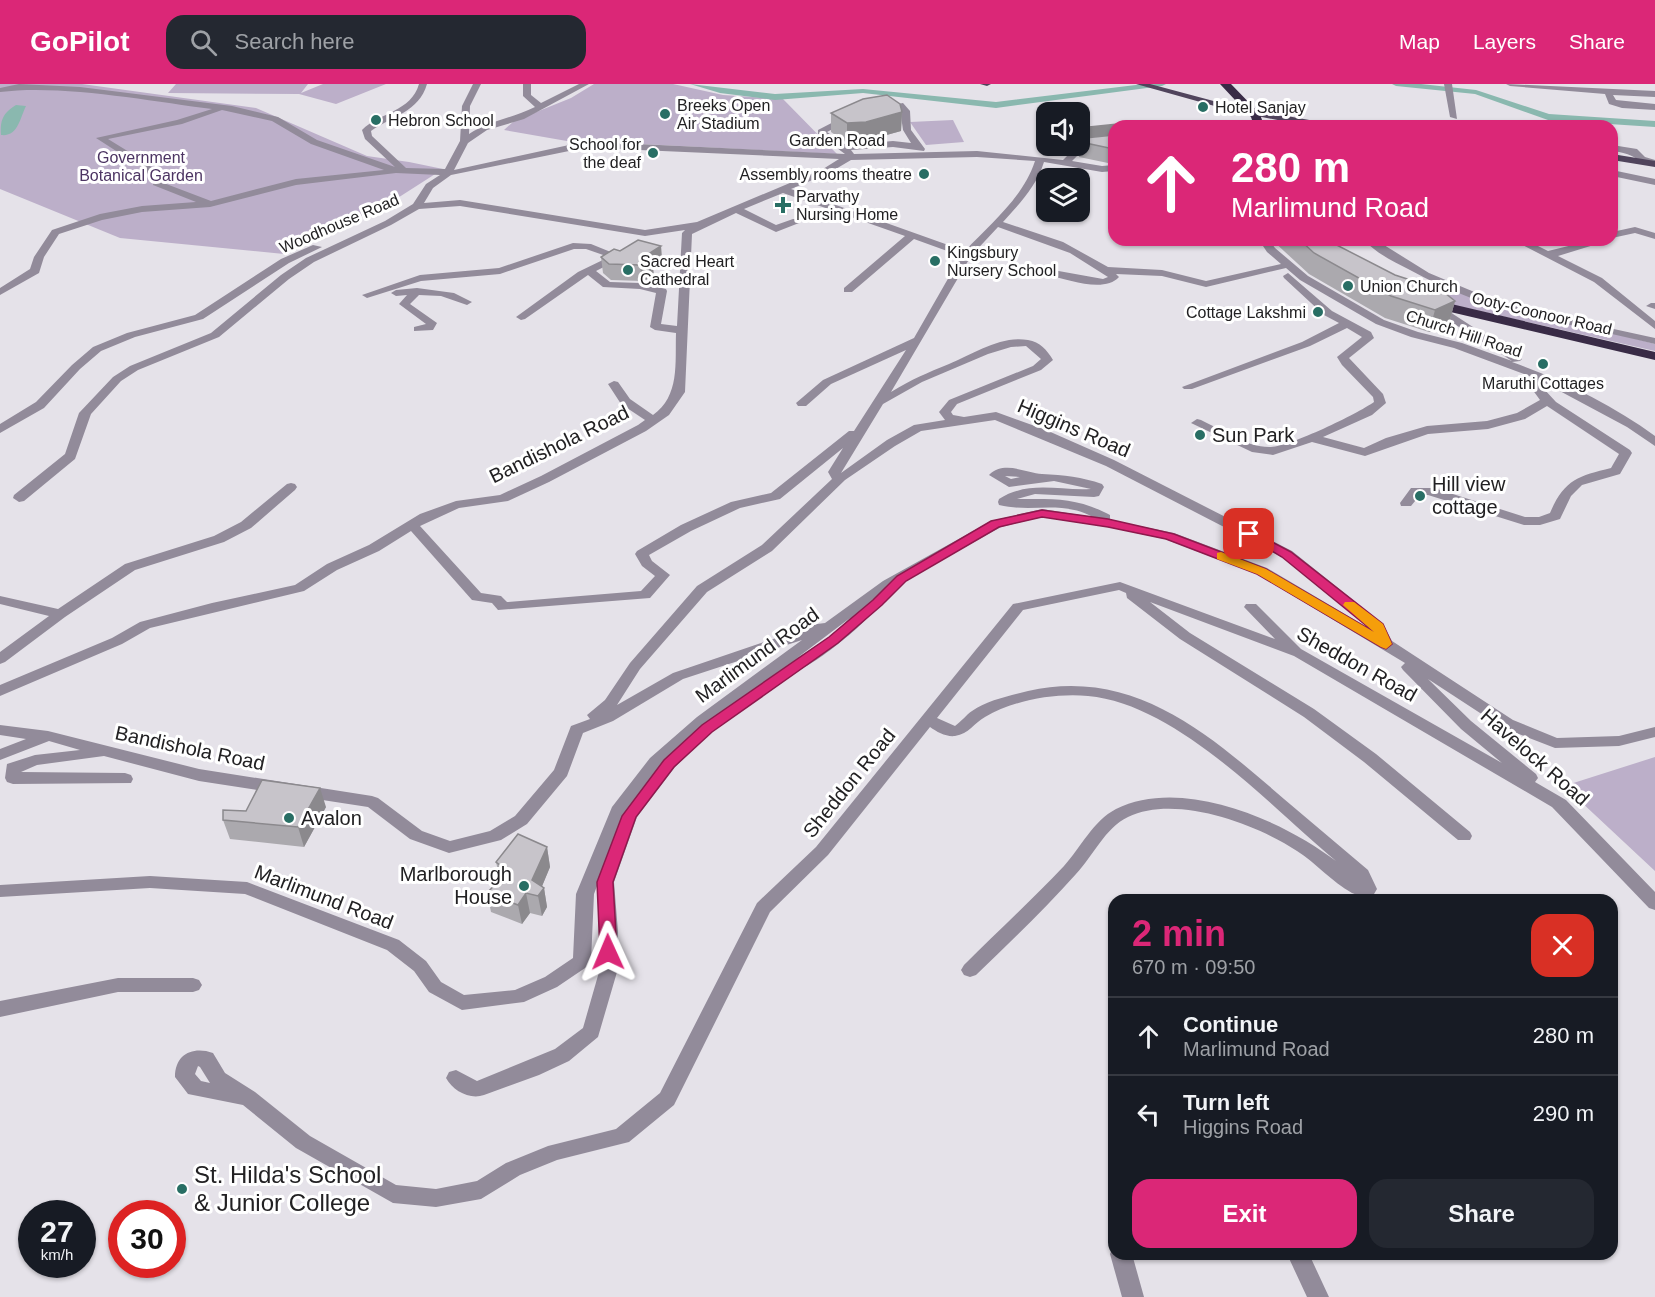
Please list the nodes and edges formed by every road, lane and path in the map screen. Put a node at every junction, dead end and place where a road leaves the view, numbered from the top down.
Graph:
1 (423, 84) edge
2 (477, 84) edge
3 (527, 84) edge
4 (585, 84) edge
5 (1448, 84) edge
6 (1510, 84) edge
7 (1143, 85) edge
8 (1225, 85) edge
9 (1556, 86) edge
10 (0, 90) edge
11 (1608, 92) junction
12 (1655, 94) edge
13 (540, 107) junction
14 (1655, 107) edge
15 (224, 108) junction
16 (867, 112) edge
17 (1251, 112) junction
18 (857, 115) edge
19 (1454, 117) dead end
20 (1246, 120) edge
21 (1257, 120) edge
22 (1292, 120) edge
23 (464, 141) junction
24 (1108, 146) edge
25 (1618, 149) edge
26 (919, 150) junction
27 (849, 154) junction
28 (1618, 158) edge
29 (1040, 159) junction
30 (1065, 163) junction
31 (1655, 164) edge
32 (1108, 168) edge
33 (1618, 168) edge
34 (1101, 169) junction
35 (404, 171) junction
36 (1108, 171) edge
37 (449, 172) junction
38 (1655, 173) edge
39 (1618, 174) edge
40 (1655, 182) edge
41 (781, 189) junction
42 (210, 204) junction
43 (417, 206) junction
44 (736, 209) junction
45 (796, 221) dead end
46 (998, 224) junction
47 (699, 225) junction
48 (599, 227) junction
49 (1618, 234) edge
50 (913, 235) junction
51 (1655, 236) edge
52 (1268, 246) edge
53 (1268, 246) edge
54 (1378, 246) edge
55 (1530, 246) edge
56 (1581, 246) edge
57 (629, 252) junction
58 (967, 255) junction
59 (1553, 257) junction
60 (1282, 267) junction
61 (1105, 270) junction
62 (590, 271) junction
63 (1053, 273) dead end
64 (848, 290) dead end
65 (417, 291) junction
66 (0, 292) edge
67 (1420, 299) edge
68 (467, 302) dead end
69 (1440, 306) junction
70 (521, 317) dead end
71 (1347, 324) junction
72 (1655, 326) edge
73 (417, 329) dead end
74 (681, 330) junction
75 (918, 340) junction
76 (1655, 341) edge
77 (1655, 357) edge
78 (1538, 375) junction
79 (614, 384) dead end
80 (1188, 387) dead end
81 (1547, 401) junction
82 (878, 402) junction
83 (802, 403) dead end
84 (653, 420) junction
85 (961, 420) junction
86 (1197, 423) dead end
87 (861, 428) junction
88 (0, 429) edge
89 (1312, 438) junction
90 (1655, 442) edge
91 (1034, 476) dead end
92 (841, 477) junction
93 (291, 487) dead end
94 (19, 498) dead end
95 (1406, 503) dead end
96 (412, 525) junction
97 (1145, 532) junction
98 (901, 578) junction
99 (1120, 586) junction
100 (0, 600) edge
101 (1251, 607) dead end
102 (852, 612) junction
103 (60, 614) junction
104 (1386, 644) junction
105 (1299, 653) junction
106 (0, 659) edge
107 (0, 691) edge
108 (928, 719) junction
109 (0, 730) edge
110 (576, 730) junction
111 (1655, 732) edge
112 (48, 736) junction
113 (107, 752) junction
114 (0, 755) edge
115 (125, 779) dead end
116 (1560, 804) junction
117 (1464, 836) dead end
118 (0, 891) edge
119 (1655, 903) edge
120 (970, 970) dead end
121 (193, 985) dead end
122 (0, 1010) edge
123 (456, 1078) dead end
124 (248, 1098) dead end
125 (1123, 1260) edge
126 (1301, 1260) edge
127 (1133, 1297) edge
128 (1318, 1297) edge

1 - 35 street
2 - 23 street
3 - 13 street
4 - 13 street
5 - 19 street
6 - 9 street
7 - 17 main road
8 - 17 highway
9 - 11 street
10 - 15 street
11 - 12 street
11 - 14 street
13 - 23 street
15 - 35 street
15 - 42 street
16 - 26 street
17 - 20 highway
17 - 21 highway
17 - 22 main road
18 - 27 street
23 - 37 street
24 - 30 street
25 - 31 street
26 - 27 street, Garden Road
26 - 29 street, Garden Road
27 - 37 street, Garden Road
27 - 41 street
28 - 31 main road
29 - 30 street, Garden Road
29 - 46 street
30 - 34 street, Garden Road
32 - 34 street, Garden Road
33 - 38 street
34 - 36 street
35 - 37 street
35 - 42 street
37 - 43 street, Woodhouse Road
39 - 40 street
41 - 44 street
41 - 50 street
42 - 66 street
43 - 48 street
43 - 88 street, Woodhouse Road
43 - 94 street
44 - 45 street
44 - 47 street
46 - 58 street
46 - 61 street
47 - 48 street
47 - 57 street
47 - 74 street, Bandishola Road
48 - 57 street
49 - 51 street
50 - 58 street
50 - 64 street
52 - 60 street
53 - 78 street, Church Hill Road
54 - 76 street
55 - 59 street
56 - 59 street
57 - 62 street
57 - 65 street
58 - 75 street
59 - 72 street
60 - 61 street
60 - 71 street
61 - 63 street
62 - 70 street
62 - 74 street
65 - 68 street
65 - 73 street
67 - 69 highway, Ooty-Coonoor Road
69 - 77 highway, Ooty-Coonoor Road
69 - 78 street
71 - 80 street
71 - 89 street
74 - 84 street, Bandishola Road
75 - 82 street
75 - 83 street
78 - 81 street
78 - 90 street
79 - 84 street
81 - 89 street
81 - 95 street
82 - 85 street
82 - 87 street
84 - 96 street, Bandishola Road
85 - 92 street, Higgins Road
85 - 104 street, Higgins Road
86 - 89 street
87 - 92 street
87 - 96 street
91 - 97 street
92 - 110 street, Higgins Road
93 - 103 street
96 - 107 street, Bandishola Road
97 - 98 street, Marlimund Road
97 - 104 street, Marlimund Road
98 - 102 street, Marlimund Road
98 - 123 street
99 - 105 street, Sheddon Road
99 - 108 street, Sheddon Road
99 - 117 street
100 - 103 street
101 - 105 street
102 - 110 street
102 - 118 street, Marlimund Road
103 - 106 street
104 - 111 street, Marlimund Road
104 - 116 street, Havelock Road
105 - 116 street, Sheddon Road
108 - 120 street
108 - 124 street, Sheddon Road
109 - 112 street, Bandishola Road
110 - 113 street, Bandishola Road
112 - 113 street, Bandishola Road
112 - 114 street
113 - 115 street
116 - 119 street, Havelock Road
121 - 122 street
125 - 127 street
126 - 128 street

